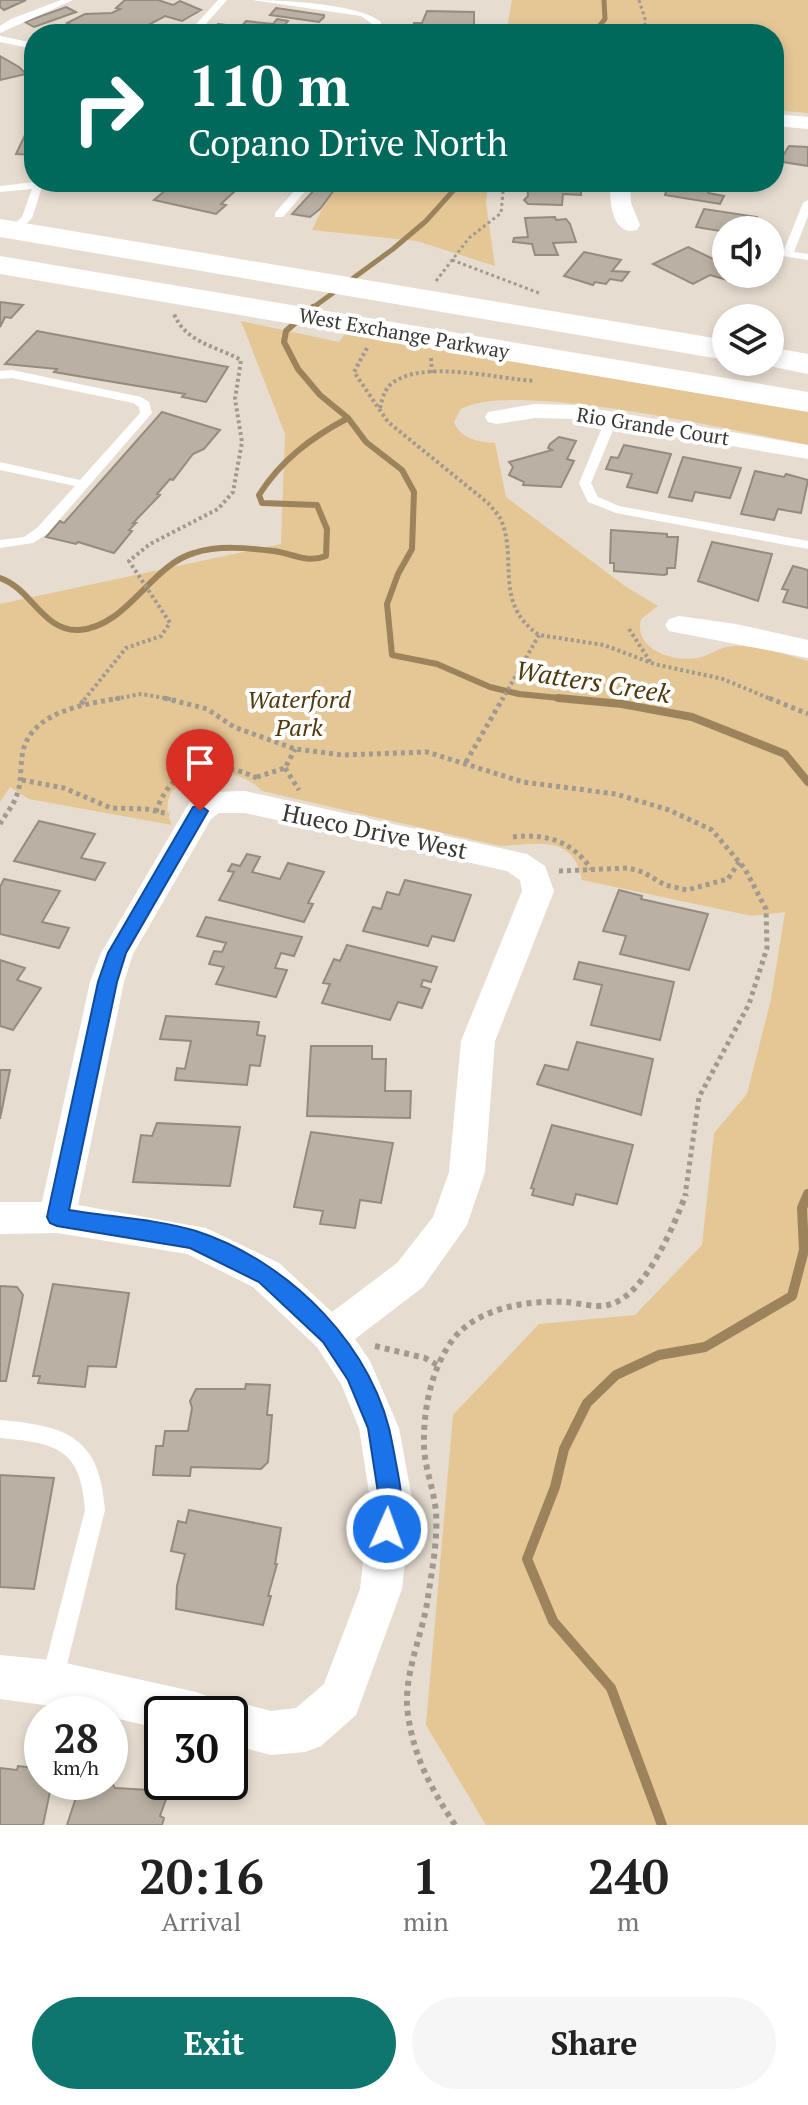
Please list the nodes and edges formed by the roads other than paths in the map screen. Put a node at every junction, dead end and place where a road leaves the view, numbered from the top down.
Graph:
1 (69, 0) edge
2 (223, 0) edge
3 (257, 0) edge
4 (201, 24) edge
5 (376, 24) edge
6 (0, 30) edge
7 (0, 39) edge
8 (24, 44) edge
9 (784, 121) edge
10 (808, 123) edge
11 (24, 186) edge
12 (0, 189) edge
13 (36, 192) edge
14 (299, 192) edge
15 (620, 192) edge
16 (808, 203) edge
17 (279, 215) dead end
18 (629, 225) dead end
19 (5, 233) edge
20 (784, 253) edge
21 (788, 254) junction
22 (808, 257) edge
23 (0, 265) edge
24 (712, 348) edge
25 (712, 359) edge
26 (784, 360) edge
27 (571, 361) junction
28 (808, 364) edge
29 (784, 371) edge
30 (0, 375) edge
31 (808, 375) edge
32 (808, 402) edge
33 (497, 417) dead end
34 (612, 418) junction
35 (808, 452) edge
36 (0, 466) edge
37 (83, 484) junction
38 (0, 544) edge
39 (808, 545) edge
40 (679, 625) dead end
41 (808, 649) edge
42 (57, 1217) junction
43 (0, 1218) edge
44 (331, 1335) junction
45 (0, 1429) edge
46 (0, 1677) edge
47 (52, 1682) junction
48 (144, 1702) edge
49 (248, 1727) edge

1 - 6 lane
2 - 4 lane
3 - 5 lane
7 - 8 lane
9 - 10 street
11 - 12 lane
13 - 19 lane
14 - 17 lane
15 - 18 street
16 - 21 lane
19 - 24 main road, West Exchange Parkway
20 - 21 lane
21 - 22 lane
23 - 27 main road, West Exchange Parkway
25 - 27 main road
26 - 28 main road
27 - 32 main road, West Exchange Parkway
29 - 31 main road
30 - 37 lane
33 - 34 street, Rio Grande Court
34 - 35 street, Rio Grande Court
34 - 39 lane
36 - 37 lane
37 - 38 lane
40 - 41 street
42 - 43 street
42 - 44 street
42 - 44 street, Hueco Drive West
44 - 49 street
45 - 47 lane
46 - 47 street
47 - 48 street

